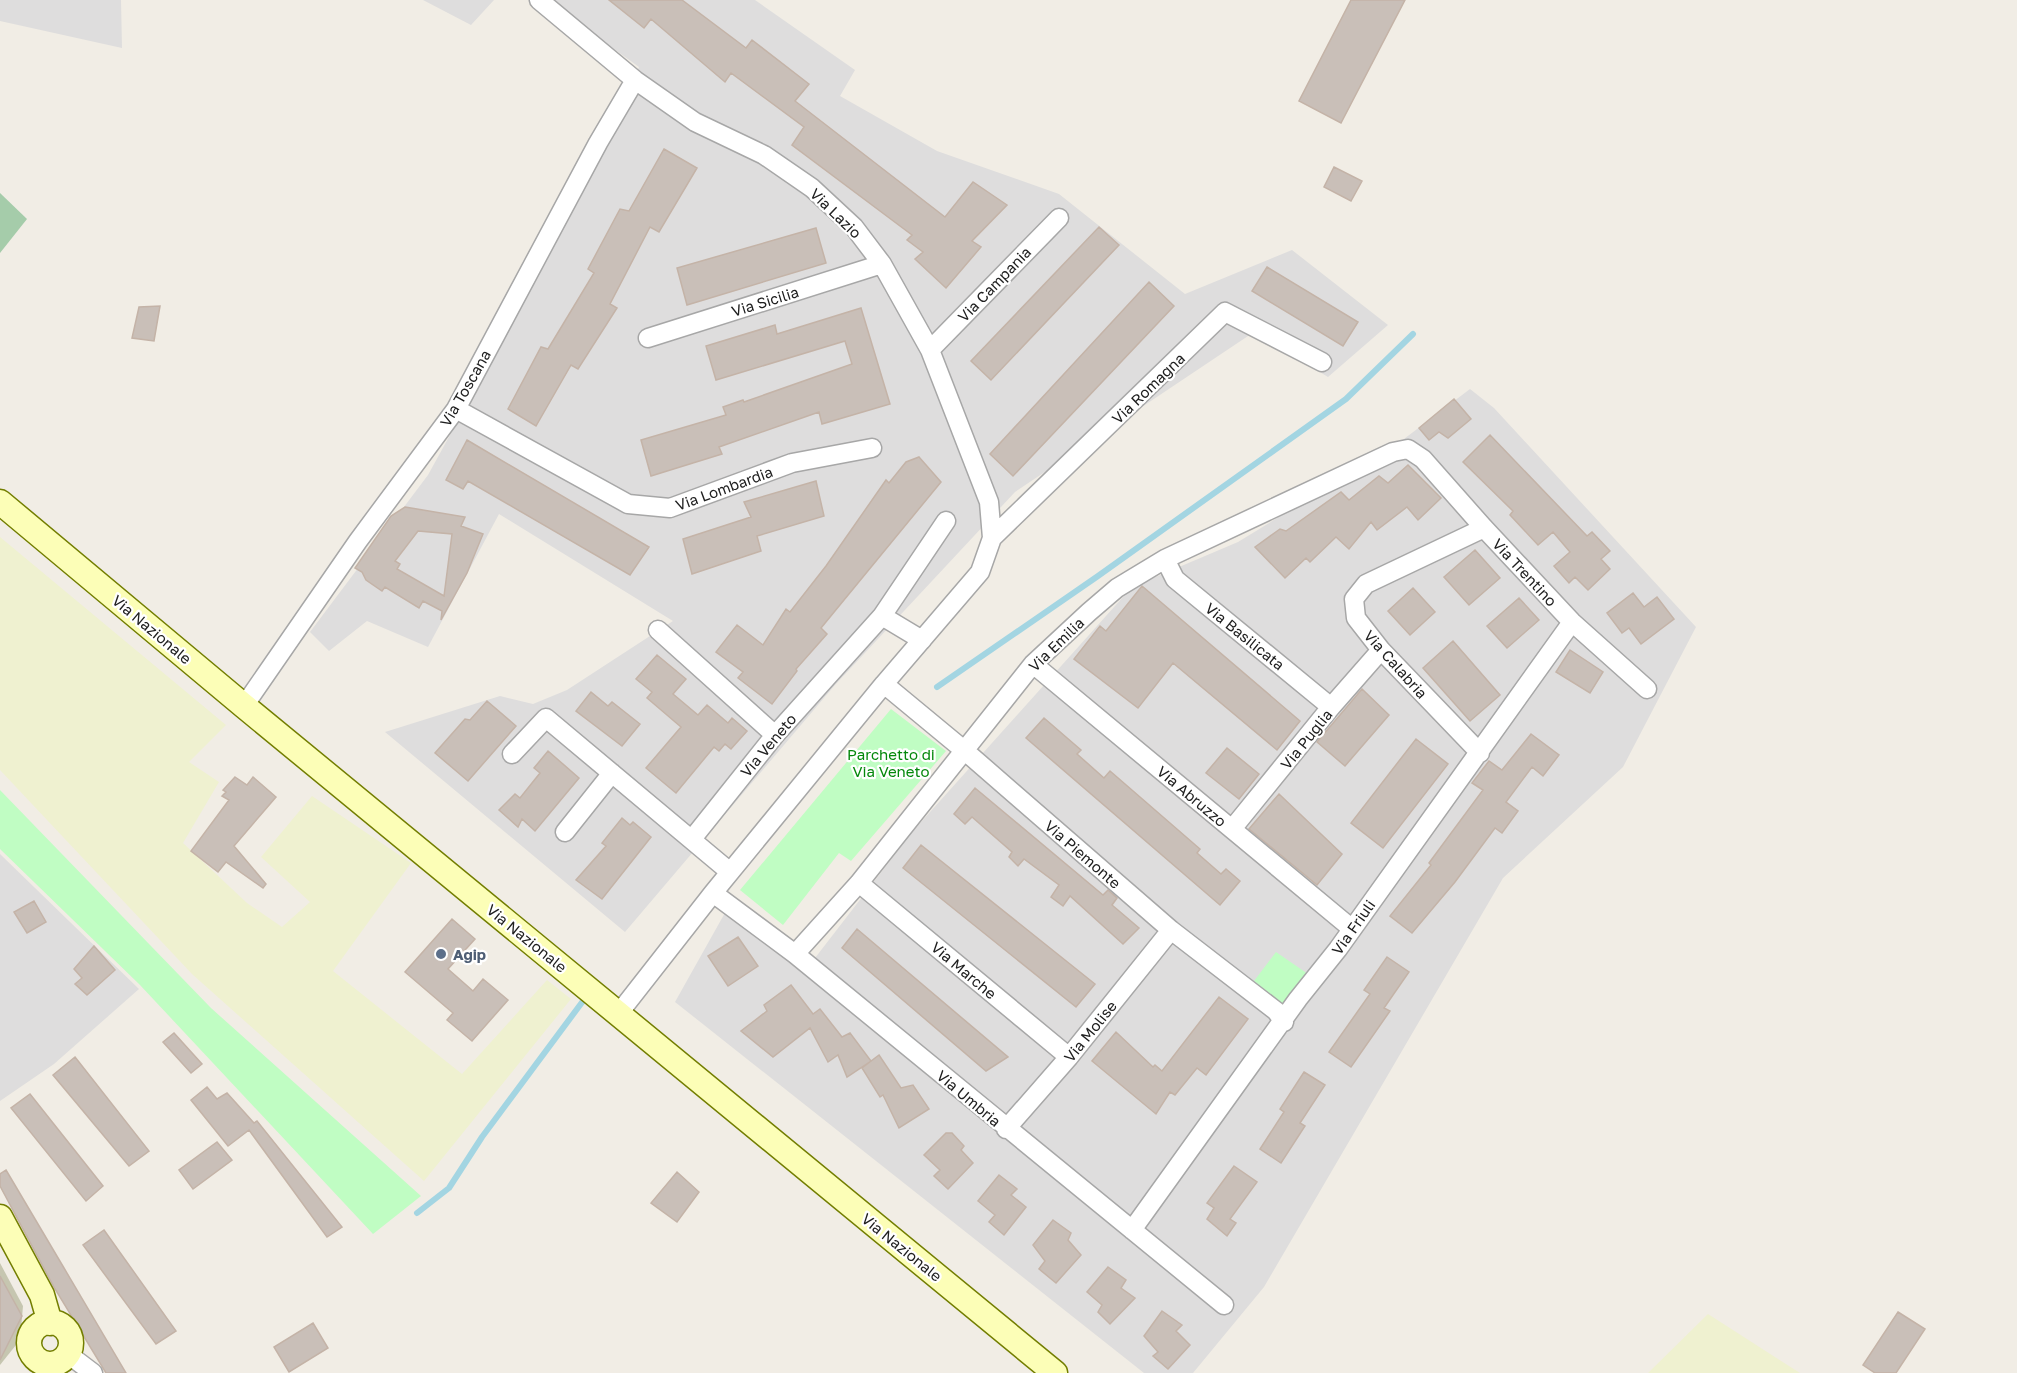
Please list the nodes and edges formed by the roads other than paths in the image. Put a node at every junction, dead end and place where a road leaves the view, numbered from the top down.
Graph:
1 (539, 0) edge
2 (635, 80) junction
3 (1059, 218) dead end
4 (882, 264) junction
5 (648, 338) dead end
6 (930, 350) junction
7 (1322, 362) dead end
8 (456, 408) junction
9 (872, 448) dead end
10 (1408, 449) joint
11 (0, 502) edge
12 (946, 520) dead end
13 (1484, 528) junction
14 (993, 538) junction
15 (1165, 560) junction
16 (882, 616) junction
17 (1572, 622) junction
18 (658, 630) dead end
19 (922, 640) junction
20 (1381, 650) junction
21 (1033, 664) junction
22 (884, 684) junction
23 (1647, 689) dead end
24 (244, 706) junction
25 (1331, 707) junction
26 (775, 735) junction
27 (965, 752) junction
28 (1480, 753) junction
29 (513, 754) dead end
30 (612, 773) junction
31 (1232, 829) junction
32 (565, 832) dead end
33 (692, 839) junction
34 (730, 872) junction
35 (859, 883) junction
36 (713, 893) junction
37 (1351, 928) junction
38 (1171, 930) junction
39 (795, 954) junction
40 (619, 1014) junction
41 (1284, 1022) junction
42 (1069, 1057) junction
43 (1006, 1129) junction
44 (0, 1217) edge
45 (1132, 1230) junction
46 (1224, 1305) dead end
47 (50, 1323) junction
48 (68, 1354) junction
49 (29, 1364) edge
50 (93, 1373) edge
51 (1055, 1373) edge

1 - 2 street, Via Lazio
2 - 4 street, Via Lazio
2 - 8 street, Via Toscana
3 - 6 street, Via Campania
4 - 5 street, Via Sicilia
4 - 6 street, Via Lazio
6 - 14 street, Via Lazio
7 - 14 street, Via Romagna
8 - 9 street, Via Lombardia
8 - 24 street, Via Toscana
10 - 13 street, Via Trentino
10 - 15 street, Via Emilia
11 - 24 main road, Via Nazionale
12 - 16 street, Via Veneto
13 - 17 street, Via Trentino
13 - 20 street, Via Calabria
14 - 19 street
15 - 21 street, Via Emilia
15 - 25 street, Via Basilicata
16 - 19 street
16 - 26 street, Via Veneto
17 - 23 street, Via Trentino
17 - 28 street, Via Friuli
18 - 26 street
19 - 22 street
20 - 25 street, Via Puglia
20 - 28 street, Via Calabria
21 - 27 street, Via Emilia
21 - 31 street, Via Abruzzo
22 - 27 street, Via Piemonte
22 - 34 street
24 - 40 main road, Via Nazionale
25 - 31 street, Via Puglia
26 - 33 street, Via Veneto
27 - 35 street, Via Emilia
27 - 38 street, Via Piemonte
28 - 37 street, Via Friuli
29 - 30 street
30 - 32 street
30 - 33 street
31 - 37 street, Via Abruzzo
33 - 34 street
34 - 36 street
35 - 39 street, Via Emilia
35 - 42 street, Via Marche
36 - 39 street, Via Umbria
36 - 40 street
37 - 41 street, Via Friuli
38 - 41 street, Via Piemonte
38 - 42 street, Via Molise
39 - 43 street, Via Umbria
40 - 51 main road, Via Nazionale
41 - 45 street, Via Friuli
42 - 43 street, Via Molise
43 - 45 street, Via Umbria
44 - 47 main road
45 - 46 street, Via Umbria
47 - 48 main road
47 - 49 main road
48 - 49 main road
48 - 50 street

